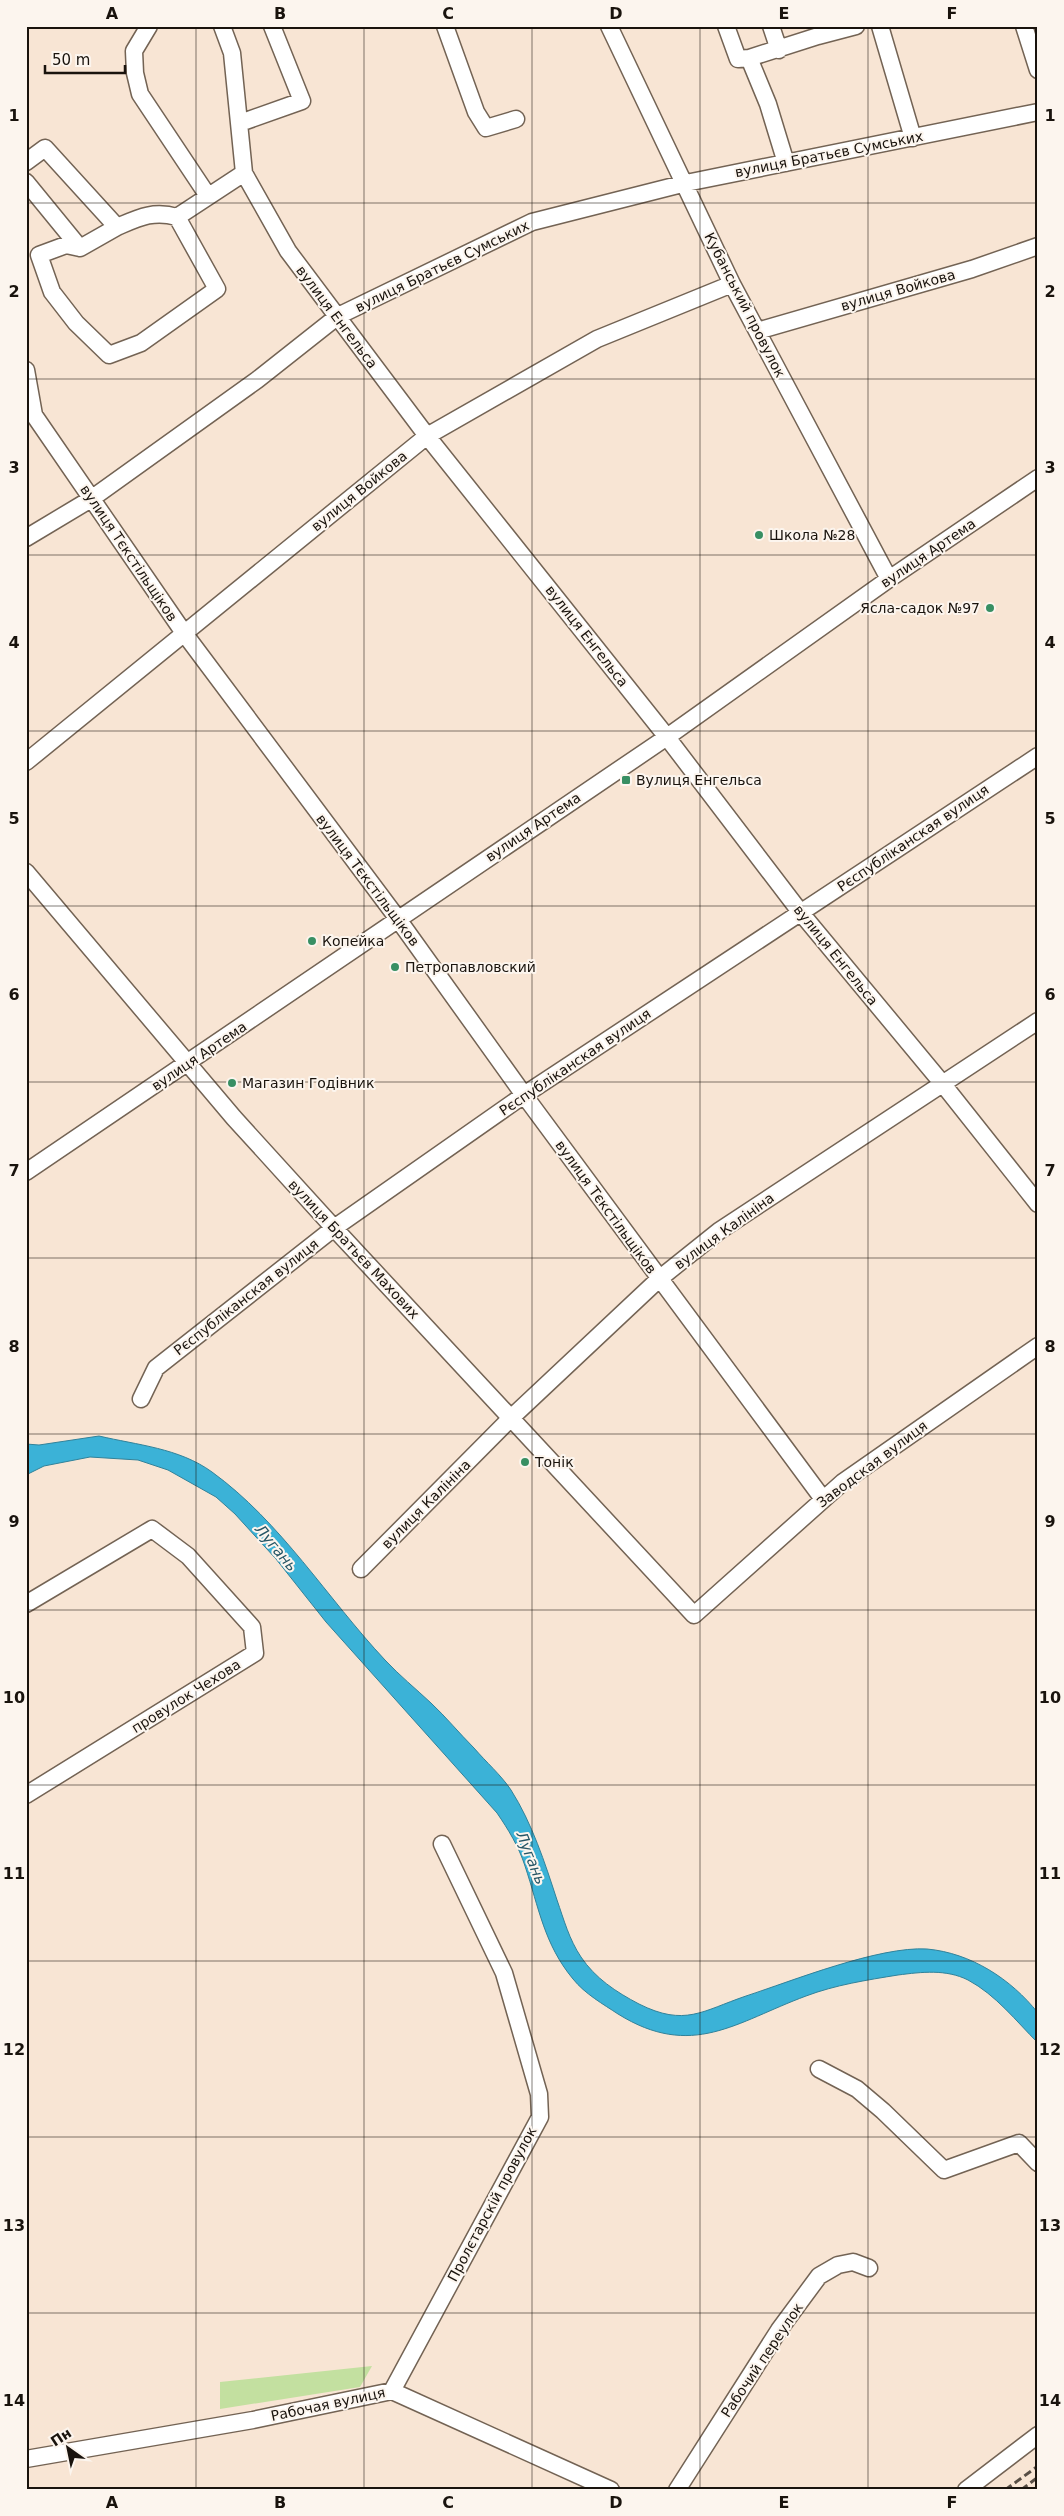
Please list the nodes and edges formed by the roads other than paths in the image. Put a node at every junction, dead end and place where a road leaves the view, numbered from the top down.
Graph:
1 (149, 26) edge
2 (222, 26) edge
3 (272, 26) edge
4 (445, 26) edge
5 (609, 26) edge
6 (726, 26) edge
7 (771, 26) edge
8 (856, 26) edge
9 (880, 26) edge
10 (1024, 26) edge
11 (779, 50) junction
12 (750, 58) junction
13 (1038, 70) edge
14 (1038, 112) edge
15 (516, 119) dead end
16 (240, 123) junction
17 (913, 138) junction
18 (26, 162) edge
19 (786, 163) junction
20 (244, 173) junction
21 (26, 182) edge
22 (686, 183) junction
23 (208, 196) junction
24 (177, 217) junction
25 (117, 227) junction
26 (1038, 246) edge
27 (80, 248) junction
28 (732, 284) junction
29 (338, 316) junction
30 (757, 331) junction
31 (26, 370) edge
32 (427, 436) junction
33 (1038, 478) edge
34 (91, 499) junction
35 (26, 538) edge
36 (889, 579) junction
37 (184, 633) junction
38 (667, 737) junction
39 (1038, 756) edge
40 (26, 762) edge
41 (26, 872) edge
42 (801, 913) junction
43 (398, 918) junction
44 (1038, 1022) edge
45 (189, 1064) junction
46 (942, 1083) junction
47 (524, 1095) junction
48 (26, 1172) edge
49 (1038, 1204) edge
50 (334, 1228) junction
51 (659, 1279) junction
52 (1038, 1346) edge
53 (141, 1399) dead end
54 (511, 1418) junction
55 (823, 1499) junction
56 (361, 1570) dead end
57 (26, 1604) edge
58 (694, 1615) joint
59 (26, 1795) edge
60 (442, 1844) dead end
61 (819, 2069) dead end
62 (1038, 2163) edge
63 (869, 2268) dead end
64 (392, 2391) junction
65 (1038, 2435) edge
66 (26, 2459) edge
67 (611, 2490) edge
68 (677, 2490) edge
69 (966, 2490) edge

1 - 23 street
2 - 16 street, вулиця Енгельса
3 - 16 street
4 - 15 street
5 - 22 street, Кубанський провулок
6 - 12 street
7 - 11 street
8 - 11 street
9 - 17 street
10 - 13 street
11 - 12 street
12 - 19 street
14 - 17 street, вулиця Братьєв Сумських
16 - 20 street, вулиця Енгельса
17 - 19 street, вулиця Братьєв Сумських
18 - 25 street
19 - 22 street, вулиця Братьєв Сумських
20 - 23 street
20 - 29 street, вулиця Енгельса
21 - 27 street
22 - 28 street, Кубанський провулок
22 - 29 street, вулиця Братьєв Сумських
23 - 24 street
24 - 25 street
24 - 27 street
25 - 27 street
26 - 30 street, вулиця Войкова
28 - 30 street, Кубанський провулок
28 - 32 street, вулиця Войкова
29 - 32 street, вулиця Енгельса
29 - 34 street, вулиця Братьєв Сумських
30 - 36 street, Кубанський провулок
31 - 34 street, вулиця Тєкстільщіков
32 - 37 street, вулиця Войкова
32 - 38 street, вулиця Енгельса
33 - 36 street, вулиця Артема
34 - 35 street, вулиця Братьєв Сумських
34 - 37 street, вулиця Тєкстільщіков
36 - 38 street, вулиця Артема
37 - 40 street, вулиця Войкова
37 - 43 street, вулиця Тєкстільщіков
38 - 42 street, вулиця Енгельса
38 - 43 street, вулиця Артема
39 - 42 street, Рєспубліканская вулиця
41 - 45 street, вулиця Братьєв Махових
42 - 46 street, вулиця Енгельса
42 - 47 street, Рєспубліканская вулиця
43 - 45 street, вулиця Артема
43 - 47 street, вулиця Тєкстільщіков
44 - 46 street, вулиця Калініна
45 - 48 street, вулиця Артема
45 - 50 street, вулиця Братьєв Махових
46 - 49 street, вулиця Енгельса
46 - 51 street, вулиця Калініна
47 - 50 street, Рєспубліканская вулиця
47 - 51 street, вулиця Тєкстільщіков
50 - 53 street, Рєспубліканская вулиця
50 - 54 street, вулиця Братьєв Махових
51 - 54 street, вулиця Калініна
51 - 55 street, вулиця Тєкстільщіков
52 - 55 street, Заводская вулиця
54 - 56 street, вулиця Калініна
54 - 58 street, вулиця Братьєв Махових
55 - 58 street, Заводская вулиця
57 - 59 street, провулок Чехова
60 - 64 street, Пролєтарскій провулок
61 - 62 street
63 - 68 street, Рабочий переулок
64 - 66 street, Рабочая вулиця
64 - 67 street, Рабочая вулиця
65 - 69 street

